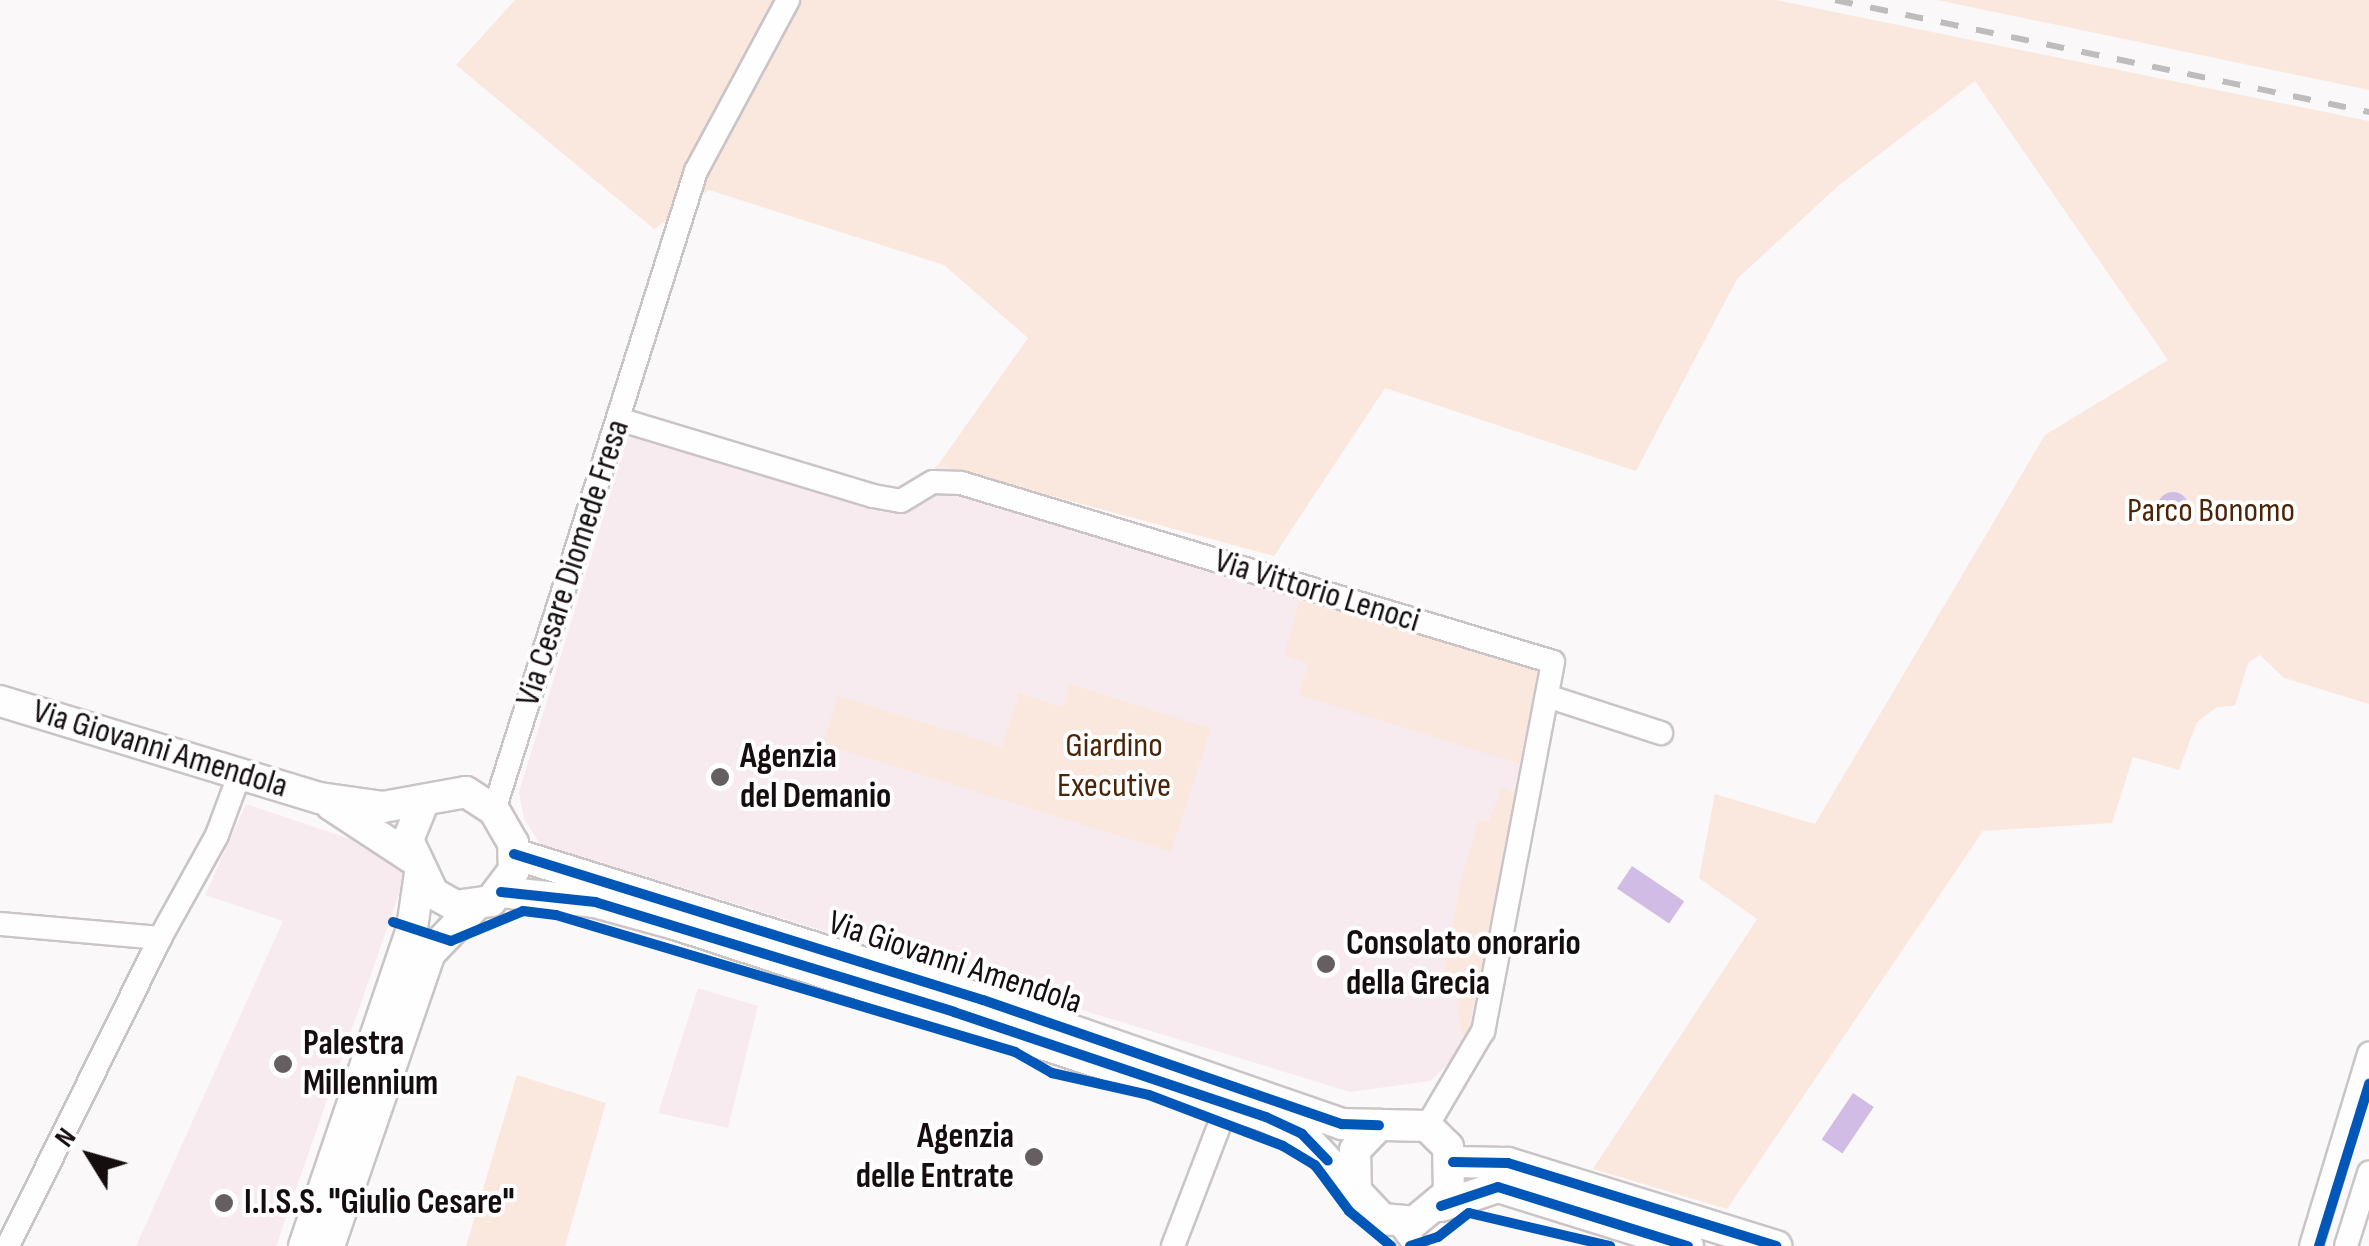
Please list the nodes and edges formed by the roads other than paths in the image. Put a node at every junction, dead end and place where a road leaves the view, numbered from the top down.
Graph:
1 (788, 0) edge
2 (618, 419) junction
3 (1547, 696) junction
4 (0, 701) edge
5 (1661, 733) dead end
6 (240, 773) junction
7 (320, 798) junction
8 (424, 804) junction
9 (494, 810) junction
10 (514, 854) junction
11 (416, 866) junction
12 (502, 892) junction
13 (474, 906) junction
14 (0, 924) edge
15 (160, 938) junction
16 (2369, 1054) edge
17 (1228, 1104) junction
18 (1379, 1125) junction
19 (1427, 1126) junction
20 (1453, 1162) junction
21 (2369, 1173) edge
22 (1356, 1196) junction
23 (1441, 1206) junction
24 (1407, 1235) edge
25 (8, 1246) edge
26 (304, 1246) edge
27 (329, 1246) edge
28 (1173, 1246) edge
29 (1688, 1246) edge
30 (1776, 1246) edge
31 (2311, 1246) edge
32 (2346, 1246) edge

1 - 2 street, Via Cesare Diomede Fresa
2 - 3 street, Via Vittorio Lenoci
2 - 9 street, Via Cesare Diomede Fresa
3 - 5 street
3 - 19 street, Via Vittorio Lenoci
4 - 6 main road, Via Giovanni Amendola
6 - 7 main road, Via Giovanni Amendola
6 - 15 street
7 - 8 main road, Via Giovanni Amendola
7 - 11 main road, Via Giovanni Amendola
8 - 9 main road, Via Giovanni Amendola
8 - 11 main road
9 - 10 main road
10 - 12 main road
10 - 18 main road, Via Giovanni Amendola
11 - 13 main road, Via Giovanni Amendola
11 - 26 main road
12 - 13 main road
12 - 17 main road, Via Giovanni Amendola
13 - 27 main road
14 - 15 street
15 - 25 street
16 - 31 street
17 - 22 main road, Via Giovanni Amendola
17 - 28 street
18 - 19 main road, Via Giovanni Amendola
18 - 22 main road
19 - 20 main road
20 - 23 main road
20 - 30 main road
21 - 32 street
22 - 24 main road, Via Giovanni Amendola
23 - 24 main road, Via Giovanni Amendola
23 - 29 main road, Via Giovanni Amendola

